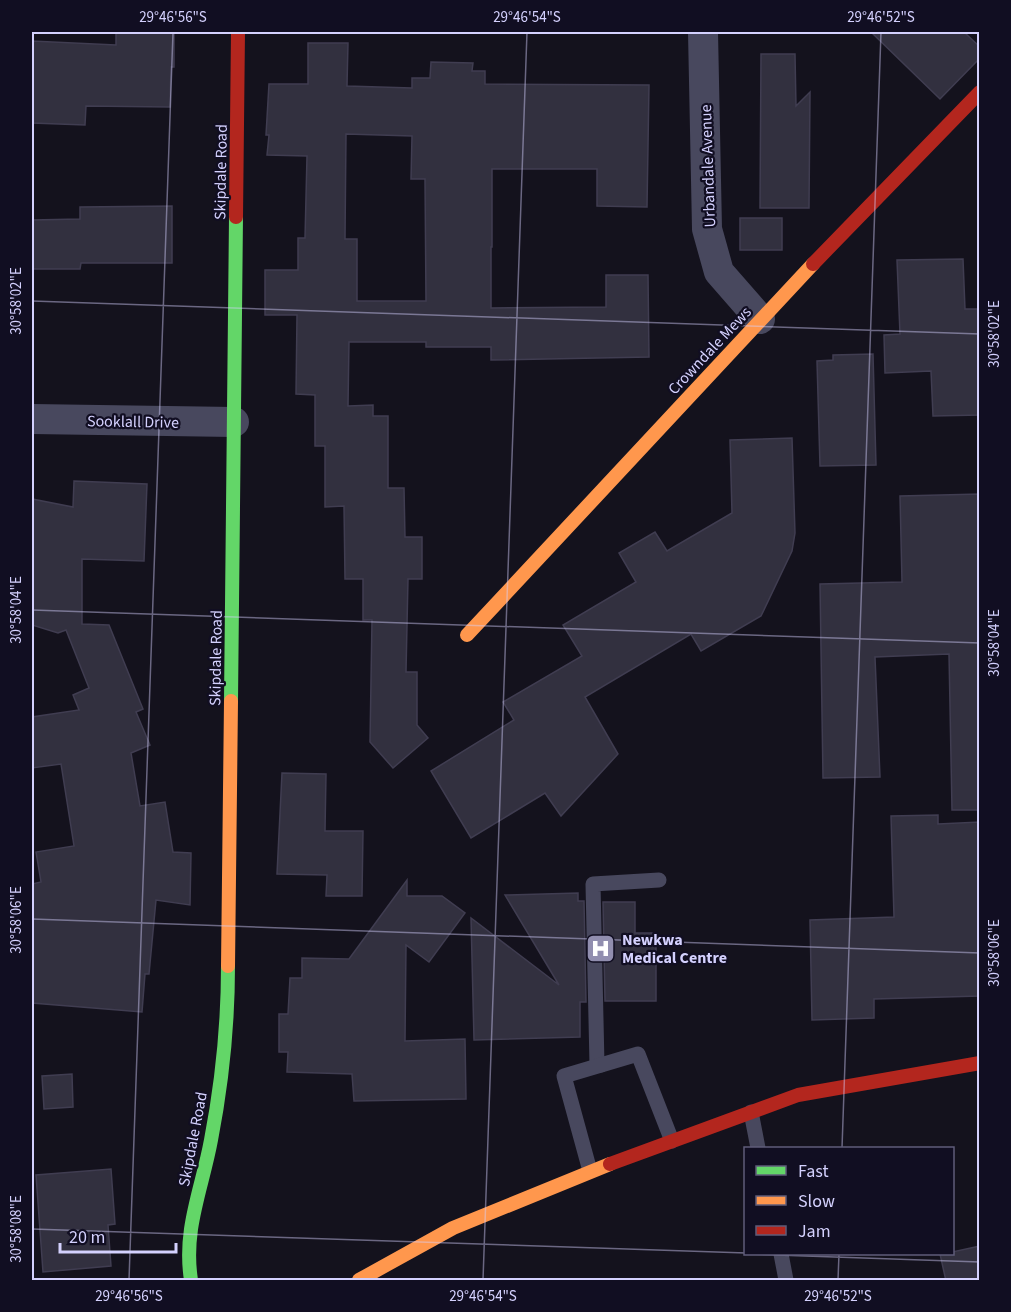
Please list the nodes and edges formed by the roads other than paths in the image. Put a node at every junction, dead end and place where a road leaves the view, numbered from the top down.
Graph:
1 (238, 32) edge
2 (703, 32) edge
3 (980, 92) edge
4 (760, 319) junction
5 (32, 419) edge
6 (234, 422) junction
7 (467, 635) dead end
8 (659, 880) dead end
9 (980, 1063) edge
10 (601, 1065) junction
11 (751, 1112) junction
12 (672, 1141) junction
13 (758, 1147) edge
14 (590, 1171) junction
15 (187, 1240) junction
16 (781, 1255) edge
17 (175, 1270) dead end
18 (191, 1281) edge
19 (359, 1281) edge
20 (786, 1281) edge

1 - 6 street, Skipdale Road
2 - 4 street, Urbandale Avenue
3 - 4 street, Crowndale Mews
4 - 7 street, Crowndale Mews
5 - 6 street, Sooklall Drive
6 - 15 street, Skipdale Road
8 - 10 lane
9 - 11 street
10 - 12 lane
10 - 14 lane
11 - 12 street
11 - 13 lane
12 - 14 street
14 - 19 street
15 - 17 street
15 - 18 street, Skipdale Road
16 - 20 lane

